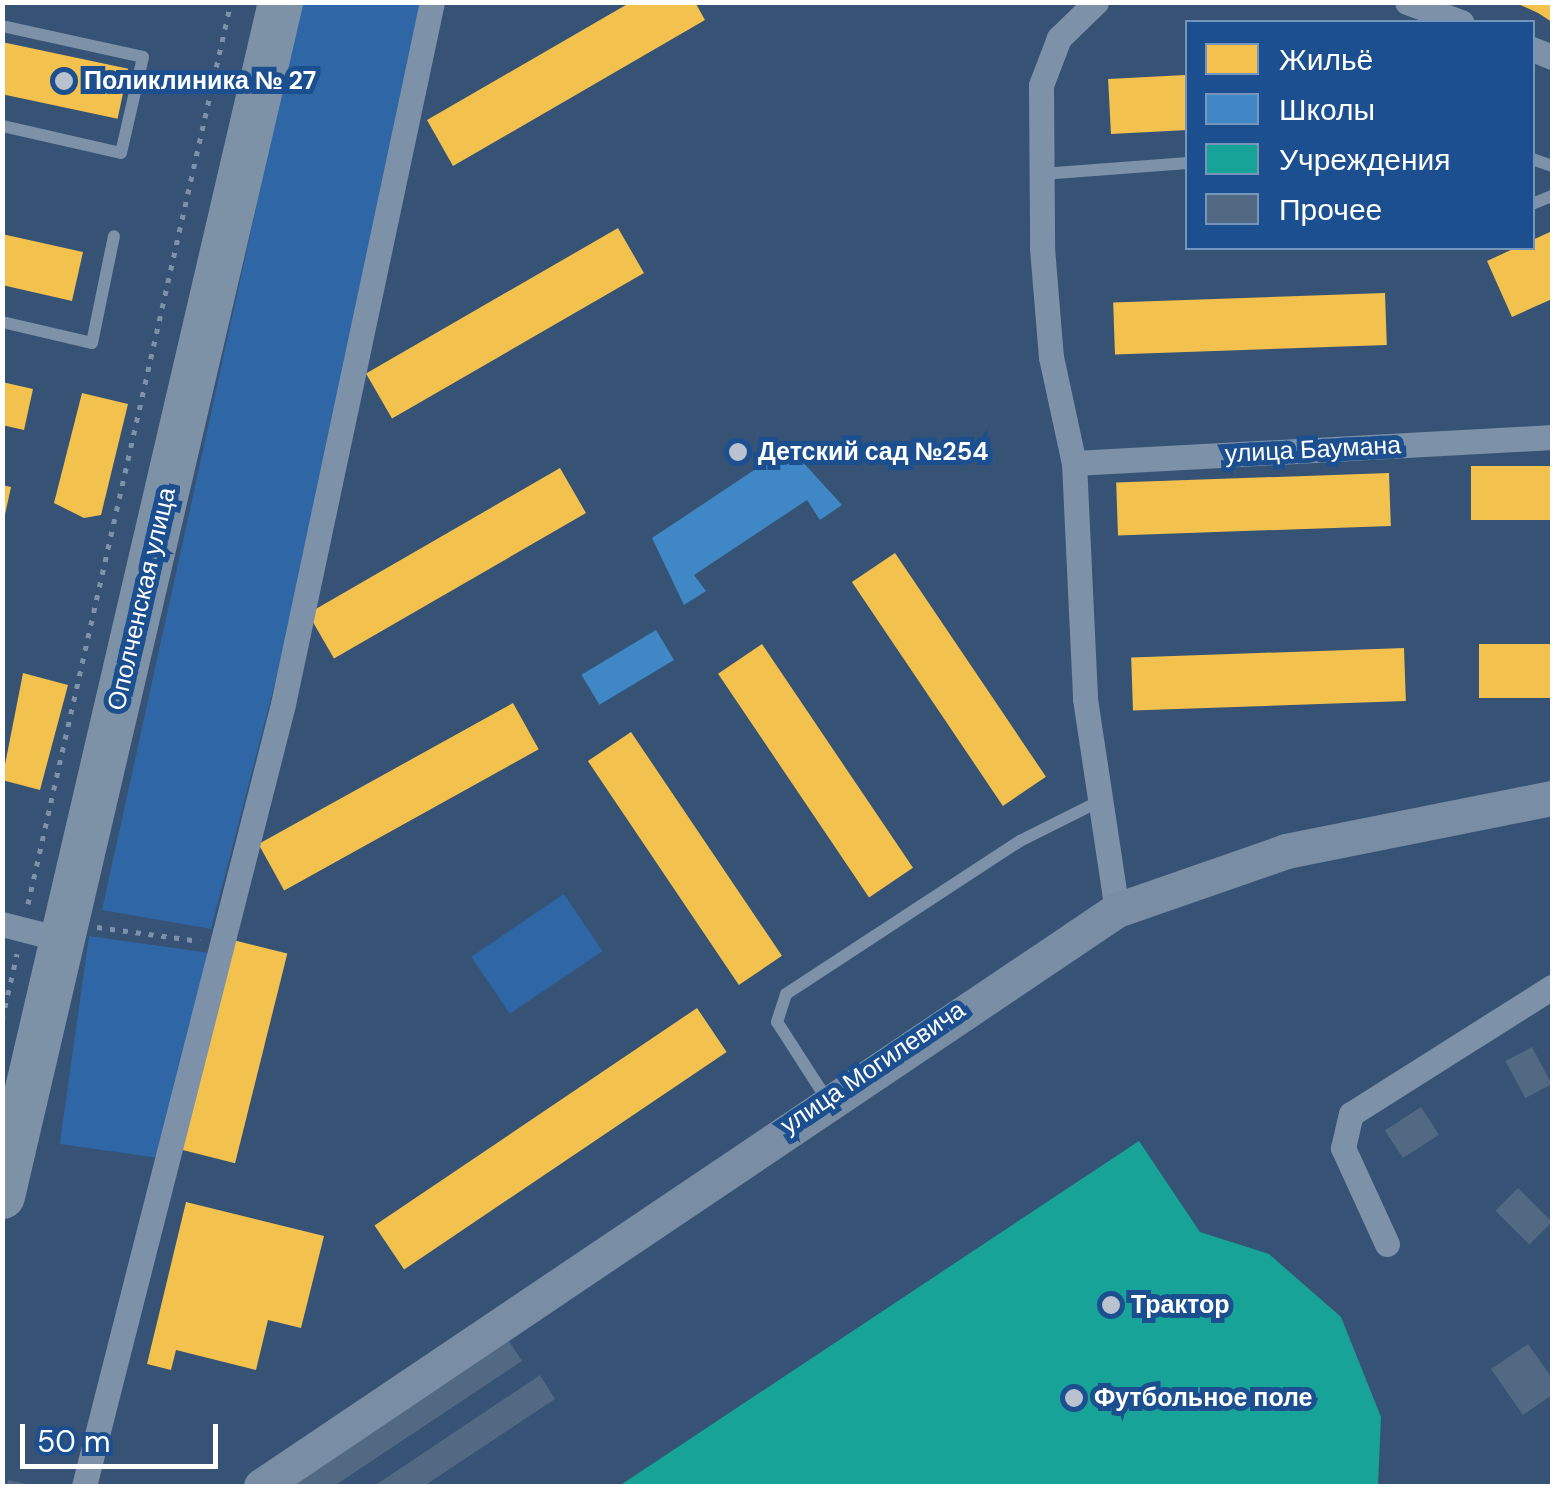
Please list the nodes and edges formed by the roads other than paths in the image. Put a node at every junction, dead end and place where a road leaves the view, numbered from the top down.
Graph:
1 (280, 2) edge
2 (432, 2) edge
3 (1096, 2) edge
4 (1406, 2) edge
5 (1455, 20) edge
6 (2, 26) edge
7 (2, 126) edge
8 (1185, 163) edge
9 (1042, 174) junction
10 (114, 236) dead end
11 (2, 322) edge
12 (1552, 438) edge
13 (1074, 463) junction
14 (1552, 798) edge
15 (1100, 800) junction
16 (1117, 910) junction
17 (38, 929) edge
18 (1552, 987) edge
19 (826, 1098) junction
20 (2, 1196) edge
21 (1387, 1244) dead end
22 (84, 1486) edge
23 (262, 1486) edge

1 - 17 highway, Ополченская улица
2 - 22 street
3 - 9 street
4 - 5 street
6 - 7 lane
8 - 9 lane
9 - 13 street
10 - 11 lane
12 - 13 street, улица Баумана
13 - 15 street
14 - 16 street, улица Могилевича
15 - 16 street
15 - 19 lane
16 - 19 street, улица Могилевича
17 - 20 highway, Ополченская улица
18 - 21 street
19 - 23 street, улица Могилевича

